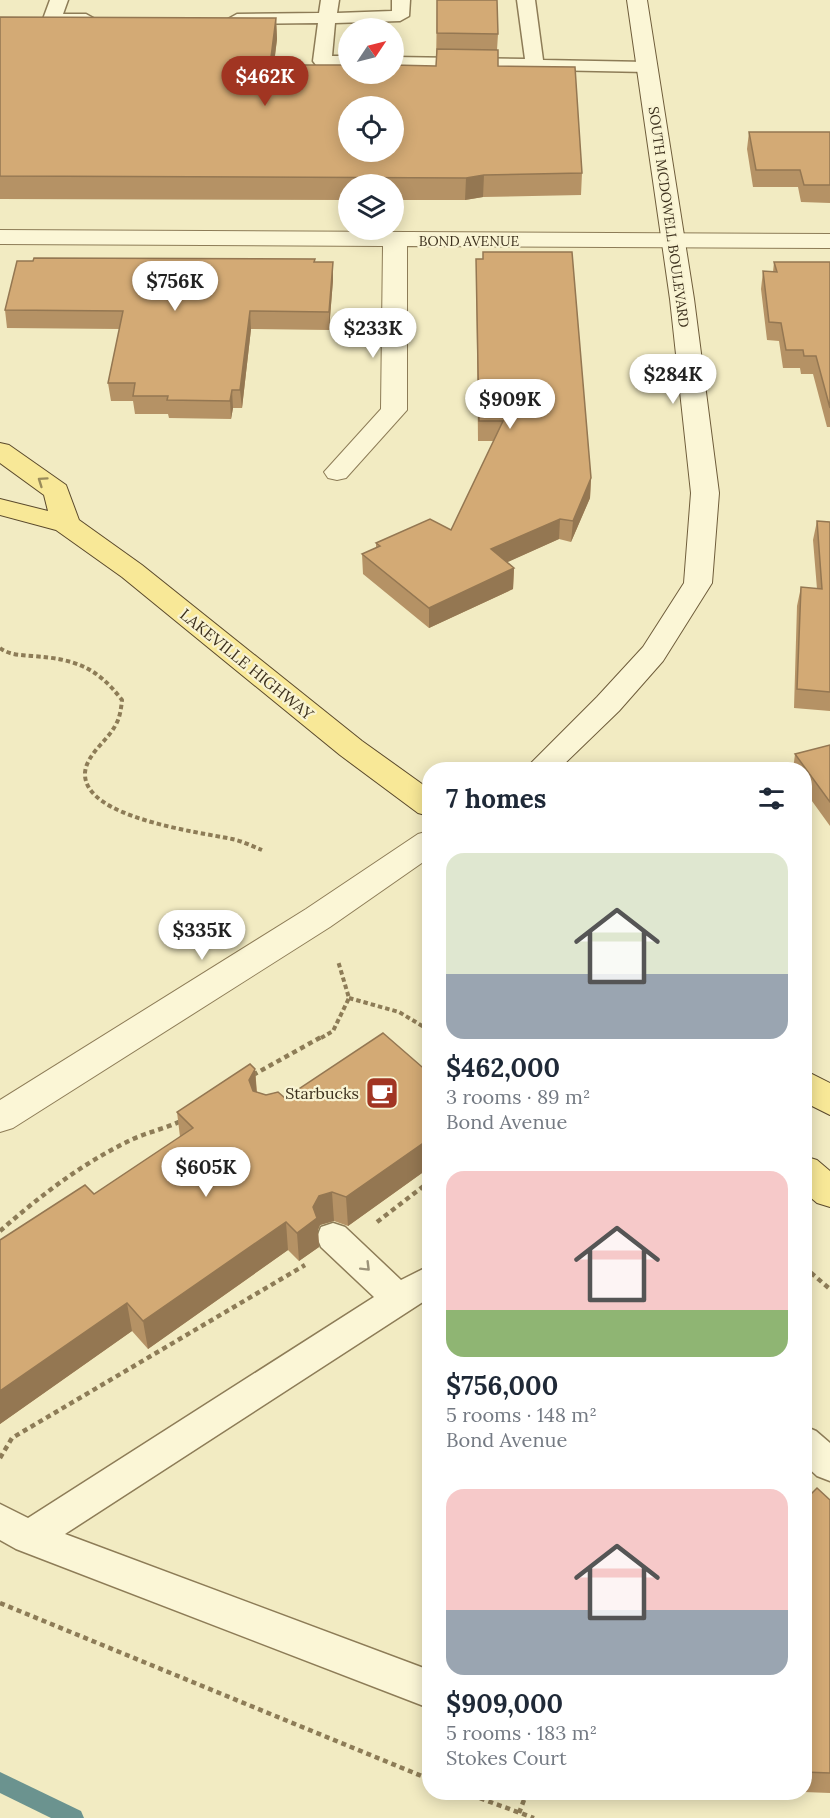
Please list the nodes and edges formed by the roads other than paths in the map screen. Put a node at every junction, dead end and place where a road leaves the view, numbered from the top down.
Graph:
1 (59, 0) edge
2 (264, 0) edge
3 (330, 0) edge
4 (401, 0) edge
5 (526, 0) edge
6 (637, 0) edge
7 (327, 18) junction
8 (98, 19) edge
9 (225, 19) edge
10 (260, 19) junction
11 (338, 61) edge
12 (404, 62) edge
13 (535, 65) junction
14 (647, 67) junction
15 (0, 237) edge
16 (395, 241) junction
17 (830, 241) edge
18 (674, 244) junction
19 (0, 451) edge
20 (337, 472) dead end
21 (0, 507) edge
22 (66, 524) junction
23 (546, 762) edge
24 (422, 800) edge
25 (422, 847) edge
26 (812, 1089) edge
27 (830, 1101) edge
28 (0, 1118) edge
29 (812, 1178) edge
30 (830, 1192) edge
31 (333, 1237) dead end
32 (422, 1284) edge
33 (398, 1299) junction
34 (812, 1449) edge
35 (830, 1465) edge
36 (14, 1529) edge
37 (422, 1686) edge

1 - 8 lane
2 - 10 lane
3 - 7 lane
4 - 7 lane
5 - 13 lane
6 - 14 street, SOUTH MCDOWELL BOULEVARD
7 - 10 lane
7 - 11 lane
9 - 10 lane
12 - 13 lane
13 - 14 lane
14 - 18 street, SOUTH MCDOWELL BOULEVARD
15 - 16 street, BOND AVENUE
16 - 18 street, BOND AVENUE
16 - 20 street
17 - 18 street, BOND AVENUE
18 - 23 street, SOUTH MCDOWELL BOULEVARD
22 -> 19 main road
21 - 22 main road, LAKEVILLE HIGHWAY
22 - 24 main road, LAKEVILLE HIGHWAY
25 - 28 street
26 - 27 main road
29 - 30 main road
31 -> 33 lane
32 - 33 lane
33 - 36 lane
34 - 35 lane
36 - 37 lane

